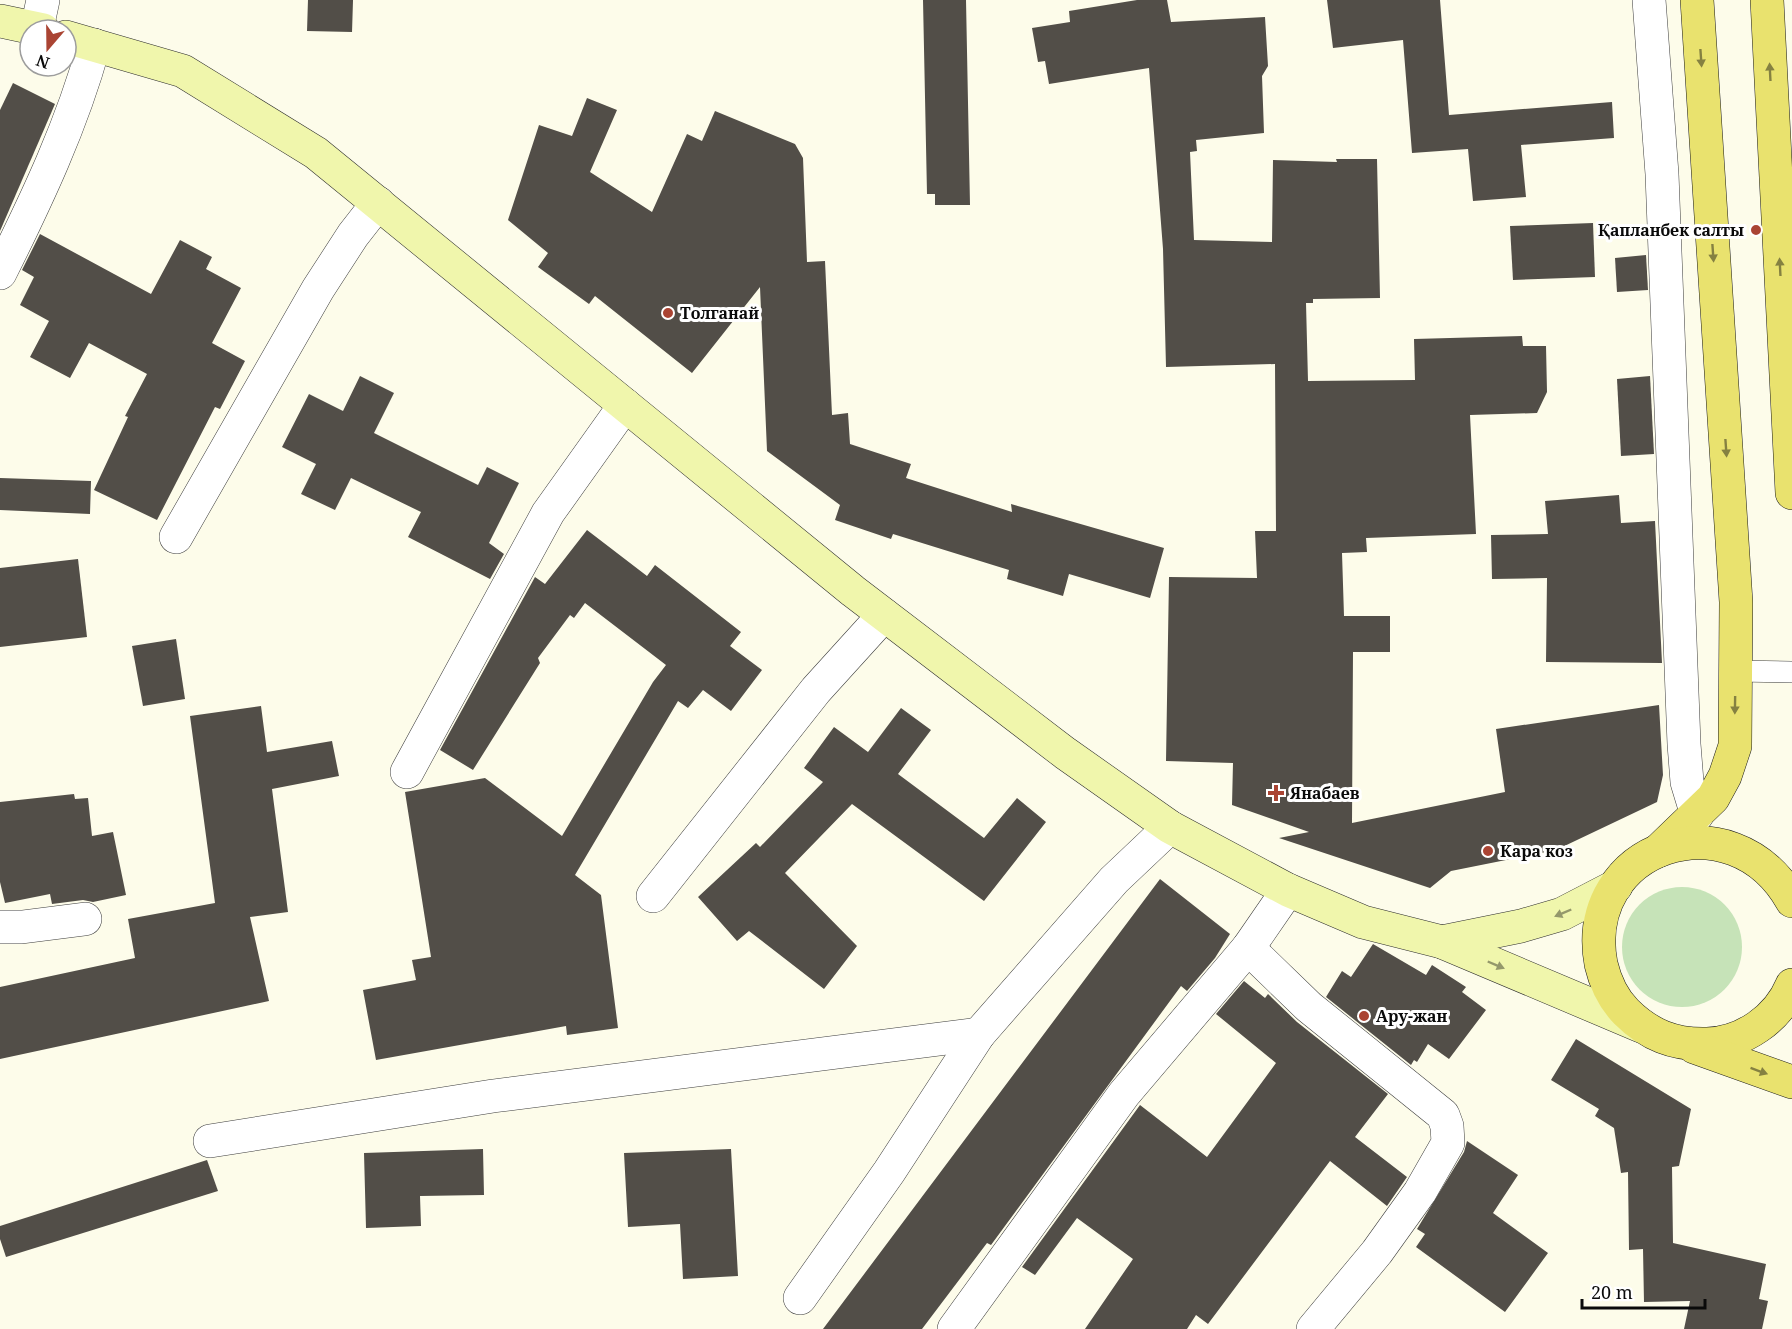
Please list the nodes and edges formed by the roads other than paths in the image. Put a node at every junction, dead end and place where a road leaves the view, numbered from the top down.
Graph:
1 (1649, 0) edge
2 (1697, 0) edge
3 (1767, 0) edge
4 (0, 21) edge
5 (18, 23) edge
6 (78, 35) edge
7 (78, 78) edge
8 (378, 203) junction
9 (0, 273) edge
10 (625, 405) junction
11 (1792, 493) edge
12 (176, 537) dead end
13 (884, 615) junction
14 (1735, 671) junction
15 (1792, 672) edge
16 (407, 772) dead end
17 (1696, 815) junction
18 (1170, 827) junction
19 (1658, 851) junction
20 (1616, 886) junction
21 (1288, 890) junction
22 (653, 896) dead end
23 (1792, 902) edge
24 (85, 919) dead end
25 (0, 927) edge
26 (1442, 942) junction
27 (1248, 948) junction
28 (1792, 985) edge
29 (1641, 1026) junction
30 (979, 1034) junction
31 (1687, 1045) junction
32 (1792, 1082) edge
33 (210, 1141) dead end
34 (801, 1298) dead end
35 (954, 1329) edge
36 (1313, 1329) edge

1 - 17 street
2 -> 14 main road
11 -> 3 main road
4 - 5 main road
6 - 8 main road
7 - 9 street
8 - 10 main road
8 - 12 street
10 - 13 main road
10 - 16 street
13 - 18 main road
13 - 22 street
14 - 15 lane
14 -> 17 main road
17 - 19 main road
18 - 21 main road
18 - 30 street
19 - 20 main road
19 - 23 main road
20 -> 26 main road
20 - 29 main road
21 - 26 main road
21 - 27 street
24 - 25 street
26 -> 29 main road
27 - 35 street
27 - 36 street
28 - 31 main road
29 - 31 main road
30 - 33 street
30 - 34 street
31 -> 32 main road

